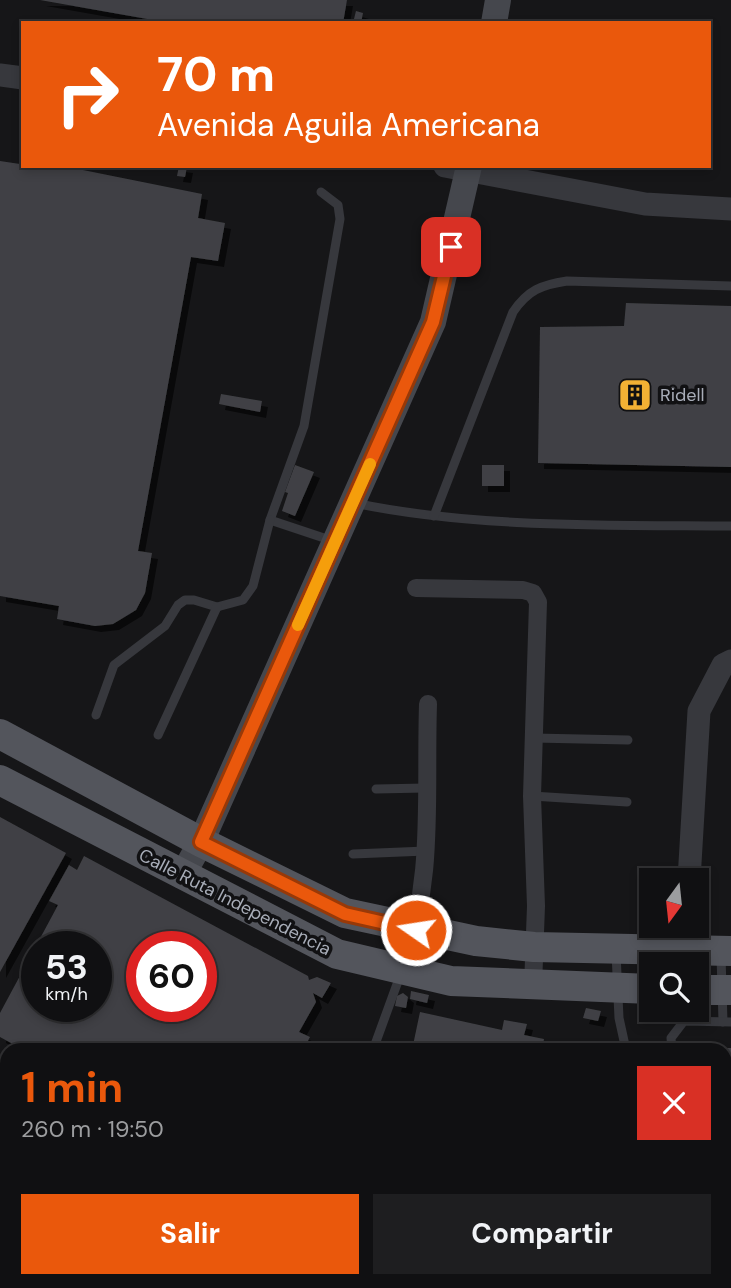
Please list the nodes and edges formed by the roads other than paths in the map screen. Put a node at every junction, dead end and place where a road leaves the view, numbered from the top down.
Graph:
1 (498, 0) edge
2 (494, 21) edge
3 (0, 75) edge
4 (21, 79) edge
5 (461, 168) edge
6 (321, 192) dead end
7 (731, 209) edge
8 (731, 286) edge
9 (353, 502) junction
10 (434, 516) junction
11 (270, 520) junction
12 (731, 526) edge
13 (335, 541) junction
14 (416, 588) dead end
15 (217, 607) junction
16 (731, 661) edge
17 (428, 704) dead end
18 (96, 715) dead end
19 (0, 734) edge
20 (158, 735) dead end
21 (534, 738) junction
22 (628, 740) dead end
23 (0, 780) edge
24 (425, 788) junction
25 (376, 789) dead end
26 (533, 796) junction
27 (627, 802) dead end
28 (201, 842) junction
29 (428, 851) junction
30 (354, 854) dead end
31 (691, 868) edge
32 (182, 876) junction
33 (416, 930) junction
34 (534, 947) junction
35 (686, 947) edge
36 (616, 948) junction
37 (726, 951) edge
38 (402, 971) junction
39 (533, 986) junction
40 (619, 988) junction
41 (639, 989) edge
42 (716, 989) edge
43 (683, 1022) edge
44 (709, 1022) edge
45 (727, 1022) edge
46 (376, 1043) edge
47 (625, 1043) edge
48 (671, 1043) edge

1 - 2 main road
3 - 4 street
5 - 7 street
5 - 9 main road
6 - 11 lane
8 - 10 lane
9 - 10 lane
9 - 13 main road
10 - 12 lane
11 - 13 lane
11 - 15 lane
13 - 28 main road
14 - 21 street
15 - 18 lane
15 - 20 lane
16 - 31 street
17 - 24 street
19 - 28 main road
21 - 22 lane
21 - 26 street
23 - 32 main road, Calle Ruta Independencia
24 - 25 lane
24 - 29 street
26 - 27 lane
26 - 34 street
28 - 32 main road
28 - 33 main road
29 - 30 lane
29 - 33 street
32 - 38 main road, Calle Ruta Independencia
33 - 34 main road
33 - 38 street
34 - 36 main road
34 - 39 street
35 - 36 main road
35 - 37 main road
36 - 40 lane
37 - 42 lane
38 - 39 main road, Calle Ruta Independencia
38 - 46 lane
39 - 40 main road, Calle Ruta Independencia
40 - 41 main road, Calle Ruta Independencia
40 - 47 lane
42 - 45 lane
43 - 48 lane
44 - 45 lane

